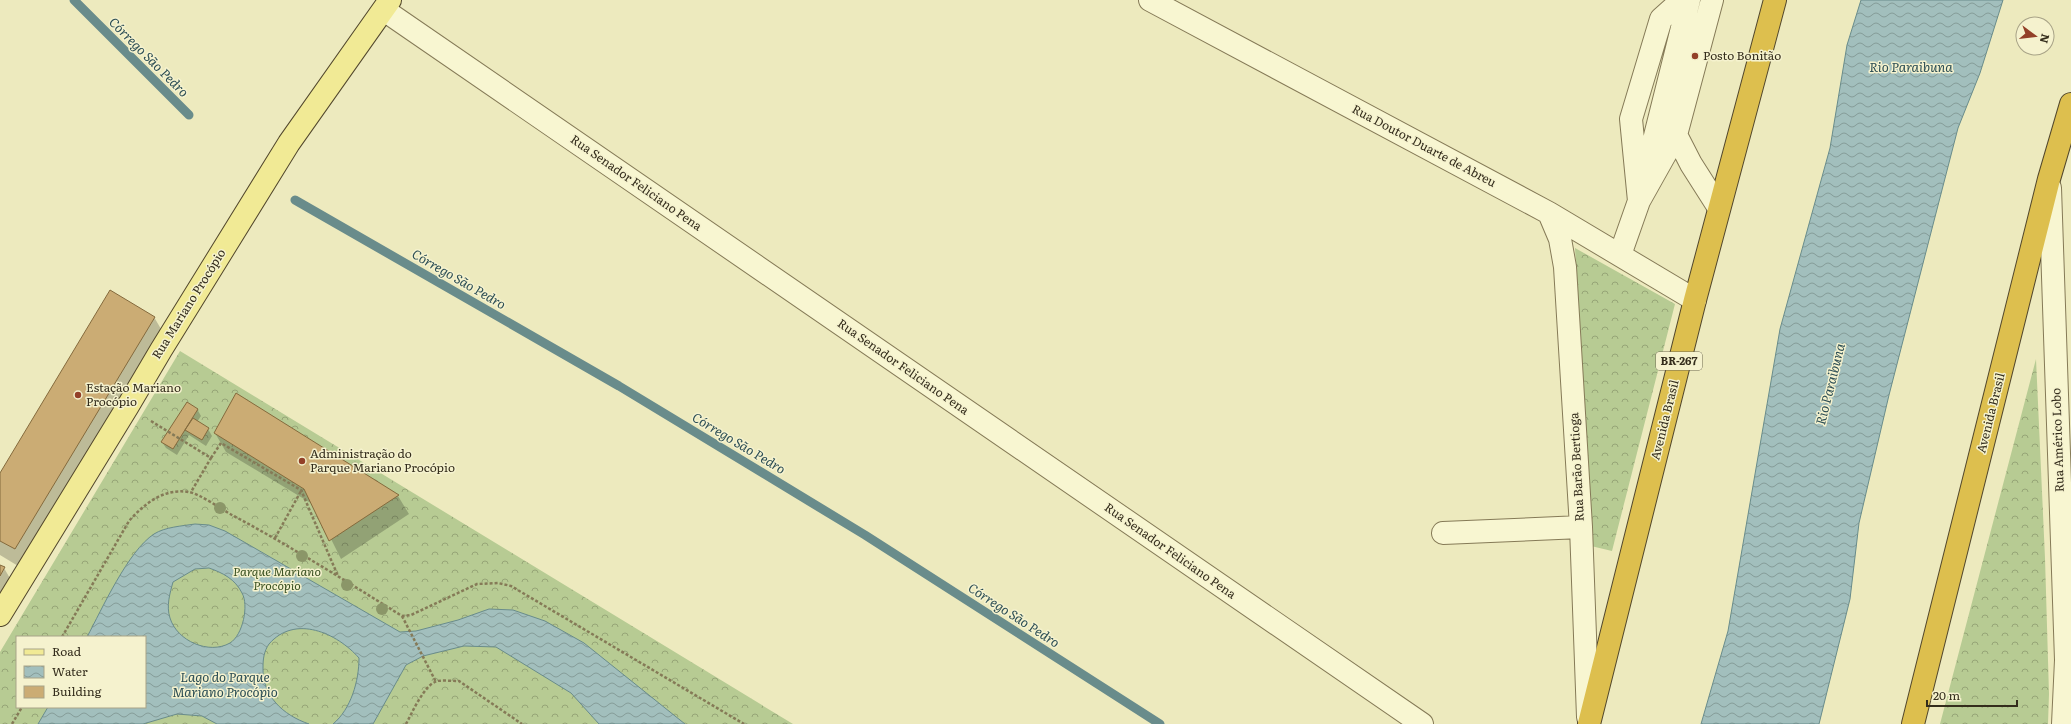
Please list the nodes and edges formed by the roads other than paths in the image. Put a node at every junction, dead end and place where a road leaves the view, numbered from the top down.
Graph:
1 (1150, 0) edge
2 (1682, 0) edge
3 (1689, 0) edge
4 (1712, 0) edge
5 (1775, 0) edge
6 (387, 5) edge
7 (1646, 67) junction
8 (1663, 104) junction
9 (2071, 104) edge
10 (1676, 135) junction
11 (2049, 179) junction
12 (1639, 201) junction
13 (1719, 208) junction
14 (1549, 213) junction
15 (1620, 256) junction
16 (1695, 300) junction
17 (1581, 527) junction
18 (1443, 533) dead end
19 (0, 615) edge
20 (1422, 724) edge
21 (1589, 724) edge
22 (1913, 724) edge
23 (2063, 724) edge

1 - 14 street, Rua Doutor Duarte de Abreu
2 - 7 street
3 - 8 street
4 - 10 street
5 - 13 highway, Avenida Brasil / BR-267
6 - 19 main road, Rua Mariano Procópio
6 - 20 street, Rua Senador Feliciano Pena
7 - 8 street
7 - 12 street
8 - 10 street
8 - 12 street
9 - 11 highway, Avenida Brasil
10 - 12 street
10 - 13 street
11 - 22 highway, Avenida Brasil
11 - 23 street, Rua Américo Lobo
12 - 15 street
13 - 16 highway, Avenida Brasil / BR-267
14 - 15 street, Rua Doutor Duarte de Abreu
14 - 17 street, Rua Barão Bertioga
15 - 16 street, Rua Doutor Duarte de Abreu
16 - 21 highway, Avenida Brasil / BR-267
17 - 18 street
17 - 21 street, Rua Barão Bertioga

